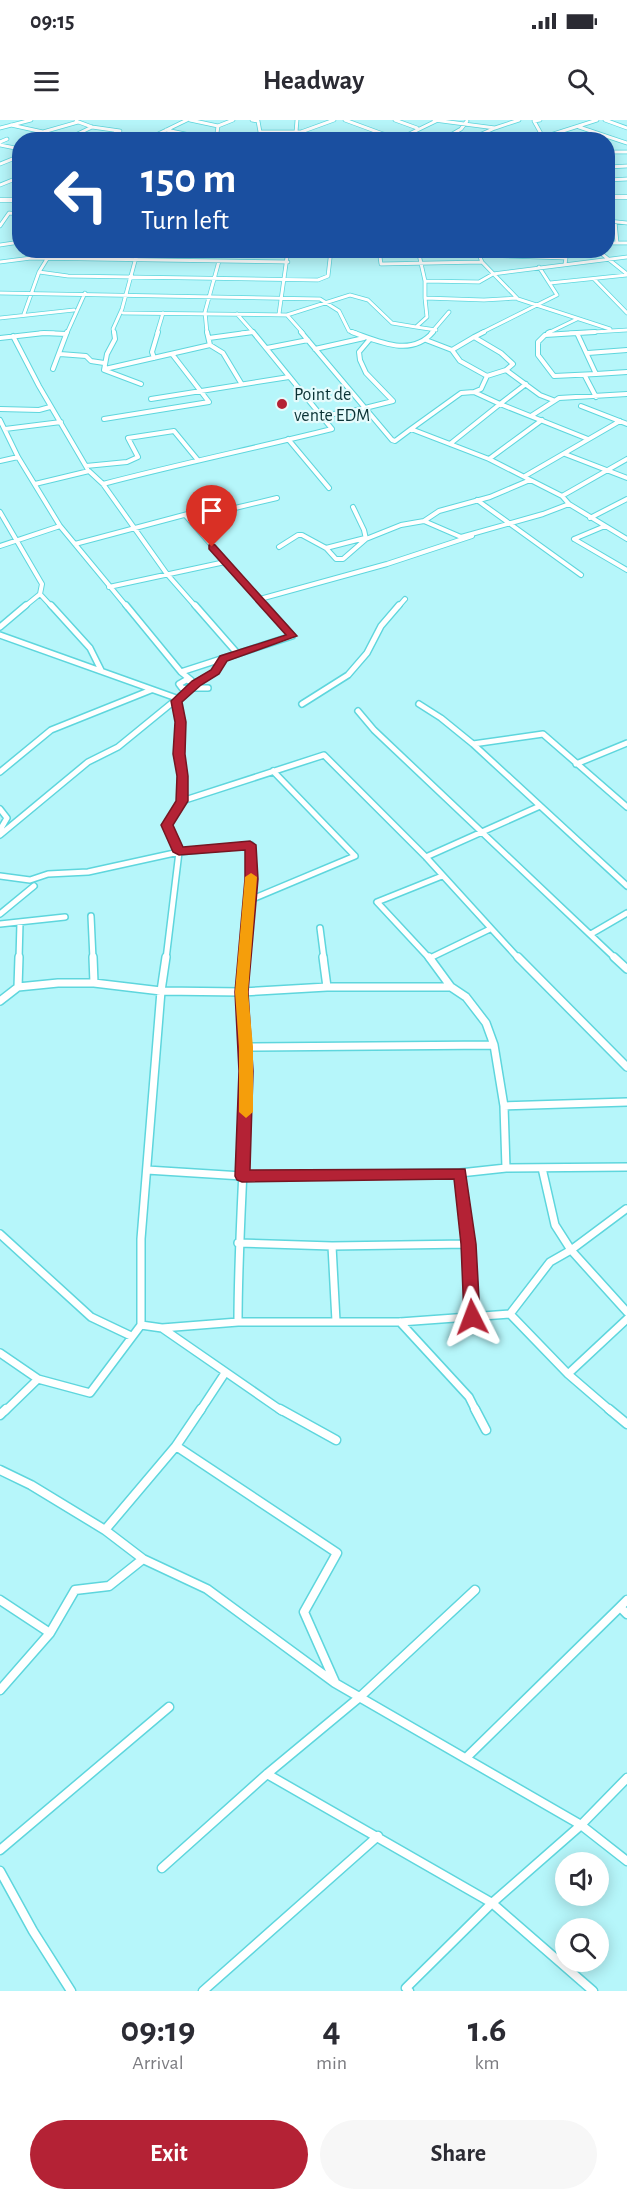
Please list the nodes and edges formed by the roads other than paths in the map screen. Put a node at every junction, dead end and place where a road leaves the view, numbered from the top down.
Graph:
1 (32, 120) edge
2 (189, 120) edge
3 (233, 120) edge
4 (252, 120) edge
5 (334, 120) edge
6 (345, 120) edge
7 (395, 120) edge
8 (435, 120) edge
9 (519, 120) edge
10 (528, 120) edge
11 (540, 120) edge
12 (597, 120) edge
13 (604, 120) edge
14 (76, 121) edge
15 (468, 121) edge
16 (534, 121) edge
17 (11, 125) junction
18 (218, 126) junction
19 (578, 126) junction
20 (92, 127) junction
21 (0, 128) edge
22 (417, 128) junction
23 (495, 128) junction
24 (627, 128) edge
25 (166, 130) junction
26 (82, 132) edge
27 (118, 132) edge
28 (162, 132) edge
29 (176, 132) edge
30 (217, 132) edge
31 (260, 132) edge
32 (301, 132) edge
33 (378, 132) edge
34 (411, 132) edge
35 (453, 132) edge
36 (486, 132) edge
37 (561, 132) edge
38 (591, 132) edge
39 (8, 139) dead end
40 (0, 143) edge
41 (12, 181) edge
42 (7, 183) junction
43 (12, 183) edge
44 (0, 185) edge
45 (12, 213) edge
46 (615, 222) joint
47 (627, 223) edge
48 (0, 226) edge
49 (617, 243) joint
50 (627, 243) edge
51 (627, 257) edge
52 (31, 258) joint
53 (288, 258) edge
54 (330, 258) edge
55 (380, 258) edge
56 (420, 258) edge
57 (480, 258) edge
58 (534, 258) edge
59 (47, 259) junction
60 (81, 259) joint
61 (134, 259) junction
62 (607, 260) junction
63 (219, 261) junction
64 (0, 262) edge
65 (288, 262) junction
66 (482, 262) junction
67 (421, 263) junction
68 (565, 264) junction
69 (539, 267) junction
70 (39, 272) junction
71 (493, 274) junction
72 (627, 274) edge
73 (132, 276) junction
74 (215, 278) junction
75 (594, 279) junction
76 (285, 280) junction
77 (425, 281) junction
78 (550, 283) junction
79 (33, 292) junction
80 (0, 293) edge
81 (85, 293) junction
82 (127, 293) junction
83 (210, 297) junction
84 (283, 297) junction
85 (424, 298) junction
86 (518, 298) junction
87 (326, 303) junction
88 (537, 306) junction
89 (74, 310) junction
90 (449, 312) dead end
91 (123, 313) junction
92 (163, 313) junction
93 (627, 313) edge
94 (24, 314) junction
95 (206, 314) junction
96 (237, 314) junction
97 (279, 314) junction
98 (287, 315) junction
99 (0, 318) edge
100 (577, 319) junction
101 (416, 327) junction
102 (436, 330) junction
103 (253, 332) junction
104 (577, 333) junction
105 (66, 334) junction
106 (545, 335) junction
107 (13, 336) junction
108 (474, 337) junction
109 (0, 338) edge
110 (209, 338) junction
111 (364, 338) junction
112 (370, 339) junction
113 (426, 339) junction
114 (308, 340) junction
115 (210, 345) junction
116 (267, 348) junction
117 (315, 349) junction
118 (627, 350) edge
119 (452, 351) junction
120 (588, 353) junction
121 (60, 354) junction
122 (172, 354) junction
123 (154, 358) junction
124 (104, 363) junction
125 (53, 369) dead end
126 (104, 370) junction
127 (506, 370) junction
128 (627, 372) edge
129 (596, 374) junction
130 (487, 376) junction
131 (585, 376) junction
132 (289, 377) junction
133 (241, 383) junction
134 (141, 384) dead end
135 (526, 384) junction
136 (200, 390) junction
137 (474, 392) junction
138 (627, 394) edge
139 (596, 397) junction
140 (151, 399) dead end
141 (553, 400) junction
142 (500, 404) junction
143 (581, 406) dead end
144 (50, 407) junction
145 (367, 407) junction
146 (0, 409) edge
147 (321, 415) junction
148 (531, 416) junction
149 (104, 419) dead end
150 (0, 420) edge
151 (542, 420) junction
152 (61, 422) junction
153 (620, 422) junction
154 (627, 424) edge
155 (5, 429) junction
156 (411, 429) junction
157 (288, 439) junction
158 (588, 439) junction
159 (450, 444) junction
160 (565, 454) junction
161 (18, 457) junction
162 (196, 459) junction
163 (489, 459) junction
164 (627, 459) edge
165 (0, 461) edge
166 (87, 468) junction
167 (609, 471) junction
168 (525, 476) junction
169 (627, 478) edge
170 (530, 480) junction
171 (35, 484) junction
172 (103, 484) junction
173 (329, 488) dead end
174 (562, 496) junction
175 (277, 498) dead end
176 (627, 499) edge
177 (477, 500) junction
178 (569, 504) junction
179 (353, 507) dead end
180 (0, 512) edge
181 (186, 516) junction
182 (590, 518) junction
183 (424, 521) junction
184 (510, 524) junction
185 (60, 526) junction
186 (605, 526) junction
187 (136, 528) junction
188 (472, 536) junction
189 (366, 538) junction
190 (627, 539) edge
191 (17, 542) junction
192 (75, 544) junction
193 (0, 546) edge
194 (279, 547) dead end
195 (326, 548) junction
196 (225, 562) junction
197 (627, 570) edge
198 (167, 574) junction
199 (581, 575) dead end
200 (109, 587) junction
201 (40, 594) junction
202 (260, 599) junction
203 (405, 599) dead end
204 (0, 627) edge
205 (0, 635) edge
206 (237, 653) junction
207 (224, 658) junction
208 (101, 670) junction
209 (181, 672) junction
210 (182, 682) junction
211 (192, 685) junction
212 (182, 688) junction
213 (208, 688) dead end
214 (152, 690) junction
215 (179, 699) junction
216 (302, 704) dead end
217 (419, 704) dead end
218 (358, 711) dead end
219 (627, 743) edge
220 (473, 744) junction
221 (576, 764) junction
222 (273, 771) junction
223 (0, 772) edge
224 (627, 798) edge
225 (182, 801) junction
226 (619, 801) junction
227 (540, 806) junction
228 (627, 807) edge
229 (0, 809) edge
230 (0, 830) edge
231 (482, 830) junction
232 (0, 835) edge
233 (179, 852) junction
234 (426, 857) junction
235 (0, 876) edge
236 (442, 876) junction
237 (34, 886) dead end
238 (627, 886) edge
239 (250, 900) junction
240 (627, 913) edge
241 (0, 914) edge
242 (91, 916) dead end
243 (65, 917) dead end
244 (20, 923) junction
245 (0, 924) edge
246 (320, 928) dead end
247 (490, 929) junction
248 (591, 934) junction
249 (430, 958) junction
250 (627, 969) edge
251 (94, 983) junction
252 (18, 987) junction
253 (327, 987) junction
254 (452, 987) junction
255 (161, 991) junction
256 (242, 992) junction
257 (0, 1001) edge
258 (494, 1045) junction
259 (246, 1047) junction
260 (626, 1063) edge
261 (627, 1102) edge
262 (504, 1106) junction
263 (627, 1167) edge
264 (506, 1168) junction
265 (542, 1168) junction
266 (147, 1170) junction
267 (460, 1173) junction
268 (242, 1176) junction
269 (626, 1209) edge
270 (0, 1234) edge
271 (238, 1243) junction
272 (468, 1244) junction
273 (332, 1246) junction
274 (571, 1250) junction
275 (627, 1312) edge
276 (510, 1314) junction
277 (472, 1317) junction
278 (627, 1319) edge
279 (336, 1321) junction
280 (238, 1322) junction
281 (400, 1322) junction
282 (141, 1325) junction
283 (162, 1328) junction
284 (131, 1336) junction
285 (0, 1353) edge
286 (225, 1373) junction
287 (568, 1374) junction
288 (38, 1379) junction
289 (0, 1415) edge
290 (627, 1424) edge
291 (486, 1430) dead end
292 (336, 1440) dead end
293 (176, 1446) junction
294 (0, 1470) edge
295 (105, 1530) junction
296 (143, 1559) junction
297 (475, 1590) dead end
298 (0, 1600) edge
299 (627, 1600) edge
300 (620, 1607) junction
301 (627, 1614) edge
302 (50, 1633) junction
303 (335, 1683) junction
304 (0, 1690) edge
305 (362, 1696) junction
306 (169, 1707) dead end
307 (467, 1757) junction
308 (267, 1774) junction
309 (627, 1778) edge
310 (580, 1825) junction
311 (378, 1836) junction
312 (0, 1850) edge
313 (627, 1861) edge
314 (162, 1868) dead end
315 (0, 1871) edge
316 (492, 1903) junction
317 (72, 1991) edge
318 (203, 1991) edge
319 (409, 1991) edge
320 (593, 1991) edge

1 - 17 street
2 - 18 street
2 - 25 street
3 - 18 street
4 - 31 street
5 - 32 street
6 - 33 street
7 - 22 street
8 - 15 street
8 - 22 street
9 - 23 street
10 - 16 street
11 - 16 street
12 - 19 street
13 - 24 street
14 - 17 street
14 - 20 street
15 - 23 street
15 - 35 street
17 - 21 street
18 - 30 street
19 - 37 street
19 - 38 street
20 - 26 street
20 - 27 street
22 - 34 street
23 - 36 street
25 - 28 street
25 - 29 street
39 - 40 street
41 - 42 street
42 - 43 street
42 - 44 street
45 - 48 street
46 - 47 street
46 - 49 street
49 - 50 street
51 - 62 street
52 - 59 street
52 - 64 street
53 - 65 street
54 - 76 street
55 - 67 street
56 - 67 street
57 - 66 street
58 - 68 street
59 - 60 street
59 - 70 street
60 - 61 street
61 - 63 street
61 - 73 street
62 - 68 street
62 - 72 street
63 - 65 street
63 - 74 street
65 - 76 street
66 - 67 street
66 - 71 street
67 - 77 street
68 - 69 street
69 - 71 street
69 - 78 street
70 - 73 street
70 - 79 street
71 - 77 street
71 - 86 street
72 - 75 street
73 - 74 street
73 - 82 street
74 - 76 street
74 - 83 street
75 - 78 street
75 - 93 street
76 - 84 street
77 - 85 street
78 - 88 street
79 - 80 street
79 - 81 street
79 - 94 street
81 - 82 street
81 - 89 street
82 - 83 street
82 - 91 street
83 - 84 street
83 - 95 street
84 - 87 street
84 - 97 street
85 - 86 street
85 - 101 street
86 - 88 street
87 - 98 street
87 - 101 street
87 - 111 street
88 - 100 street
88 - 108 street
89 - 94 street
89 - 105 street
90 - 102 street
91 - 92 street
91 - 124 street
92 - 95 street
92 - 123 street
94 - 99 street
95 - 96 street
95 - 110 street
96 - 97 street
96 - 103 street
97 - 98 street
98 - 114 street
100 - 104 street
100 - 106 street
101 - 102 street
102 - 113 street
103 - 110 street
103 - 116 street
104 - 106 street
104 - 120 street
105 - 107 street
105 - 121 street
106 - 131 street
107 - 109 street
107 - 144 street
108 - 119 street
108 - 127 street
110 - 115 street
111 - 112 street
111 - 117 street
112 - 113 street
112 - 145 street
113 - 119 street
114 - 116 street
114 - 117 street
115 - 122 street
115 - 133 street
116 - 132 street
117 - 145 street
118 - 120 street
119 - 130 street
120 - 129 street
121 - 124 street
121 - 125 street
122 - 123 street
122 - 136 street
123 - 126 street
124 - 126 street
126 - 134 street
127 - 130 street
127 - 135 street
128 - 129 street
129 - 131 street
130 - 137 street
131 - 139 street
132 - 133 street
132 - 147 street
133 - 136 street
135 - 141 street
135 - 142 street
136 - 140 street
136 - 149 street
137 - 142 street
137 - 156 street
138 - 139 street
139 - 141 street
141 - 148 street
142 - 148 street
142 - 159 street
143 - 153 street
144 - 146 street
144 - 152 street
145 - 147 street
145 - 156 street
147 - 157 street
148 - 151 street
150 - 155 street
151 - 158 street
151 - 163 street
152 - 155 street
152 - 166 street
153 - 154 street
153 - 158 street
155 - 161 street
156 - 159 street
157 - 162 street
157 - 173 street
158 - 160 street
159 - 163 street
160 - 167 street
160 - 168 street
161 - 165 street
161 - 171 street
162 - 166 street
162 - 172 street
163 - 168 street
164 - 167 street
166 - 171 street
166 - 172 street
167 - 169 street
167 - 174 street
168 - 170 street
170 - 174 street
170 - 177 street
171 - 185 street
172 - 187 street
174 - 178 street
175 - 181 street
176 - 182 street
177 - 183 street
177 - 184 street
178 - 182 street
178 - 184 street
179 - 189 street
180 - 191 street
181 - 187 street
181 - 196 street
182 - 186 street
183 - 188 street
183 - 189 street
184 - 188 street
184 - 199 street
185 - 191 street
185 - 192 street
186 - 190 street
186 - 197 street
187 - 192 street
187 - 198 street
188 - 202 street
189 - 195 street
189 - 195 street
191 - 193 street
191 - 201 street
192 - 200 street
194 - 195 street
196 - 198 street
196 - 202 street
198 - 200 street
198 - 206 street
200 - 209 street
201 - 204 street
201 - 208 street
202 - 206 street
203 - 216 street
205 - 208 street
206 - 207 street
207 - 209 street
207 - 211 street
208 - 214 street
209 - 210 street
209 - 211 street
210 - 211 street
210 - 212 street
211 - 212 street
211 - 213 street
211 - 215 street
212 - 215 street
214 - 215 street
214 - 223 street
215 - 225 street
215 - 232 street
217 - 220 street
218 - 231 street
219 - 221 street
220 - 221 street
220 - 227 street
221 - 226 street
222 - 225 street
222 - 234 street
222 - 239 street
224 - 226 street
225 - 233 street
226 - 228 street
227 - 231 street
227 - 238 street
229 - 230 street
231 - 234 street
231 - 248 street
233 - 235 street
233 - 239 street
233 - 255 street
234 - 236 street
236 - 247 street
236 - 249 street
237 - 241 street
239 - 256 street
240 - 248 street
242 - 251 street
243 - 244 street
244 - 245 street
244 - 252 street
246 - 253 street
247 - 249 street
247 - 260 street
248 - 250 street
249 - 254 street
251 - 252 street
251 - 255 street
252 - 257 street
253 - 254 street
253 - 256 street
254 - 258 street
255 - 256 street
255 - 266 street
256 - 259 street
258 - 259 street
258 - 262 street
259 - 268 street
261 - 262 street
262 - 264 street
263 - 265 street
264 - 265 street
264 - 267 street
265 - 274 street
266 - 268 street
266 - 282 street
267 - 268 street
267 - 272 street
268 - 271 street
269 - 274 street
270 - 284 street
271 - 273 street
271 - 280 street
272 - 273 street
272 - 277 street
273 - 279 street
274 - 275 street
274 - 276 street
276 - 277 street
276 - 287 street
277 - 281 street
278 - 287 street
279 - 280 street
279 - 281 street
280 - 283 street
281 - 291 street
282 - 283 street
282 - 284 street
283 - 286 street
284 - 288 street
285 - 288 street
286 - 292 street
286 - 293 street
287 - 290 street
288 - 289 street
293 - 295 street
293 - 303 street
294 - 295 street
295 - 296 street
296 - 302 street
296 - 303 street
297 - 305 street
298 - 302 street
299 - 300 street
300 - 301 street
300 - 307 street
302 - 304 street
303 - 305 street
305 - 307 street
305 - 308 street
306 - 312 street
307 - 310 street
308 - 311 street
308 - 314 street
309 - 310 street
310 - 313 street
310 - 316 street
311 - 316 street
311 - 318 street
315 - 317 street
316 - 319 street
316 - 320 street

